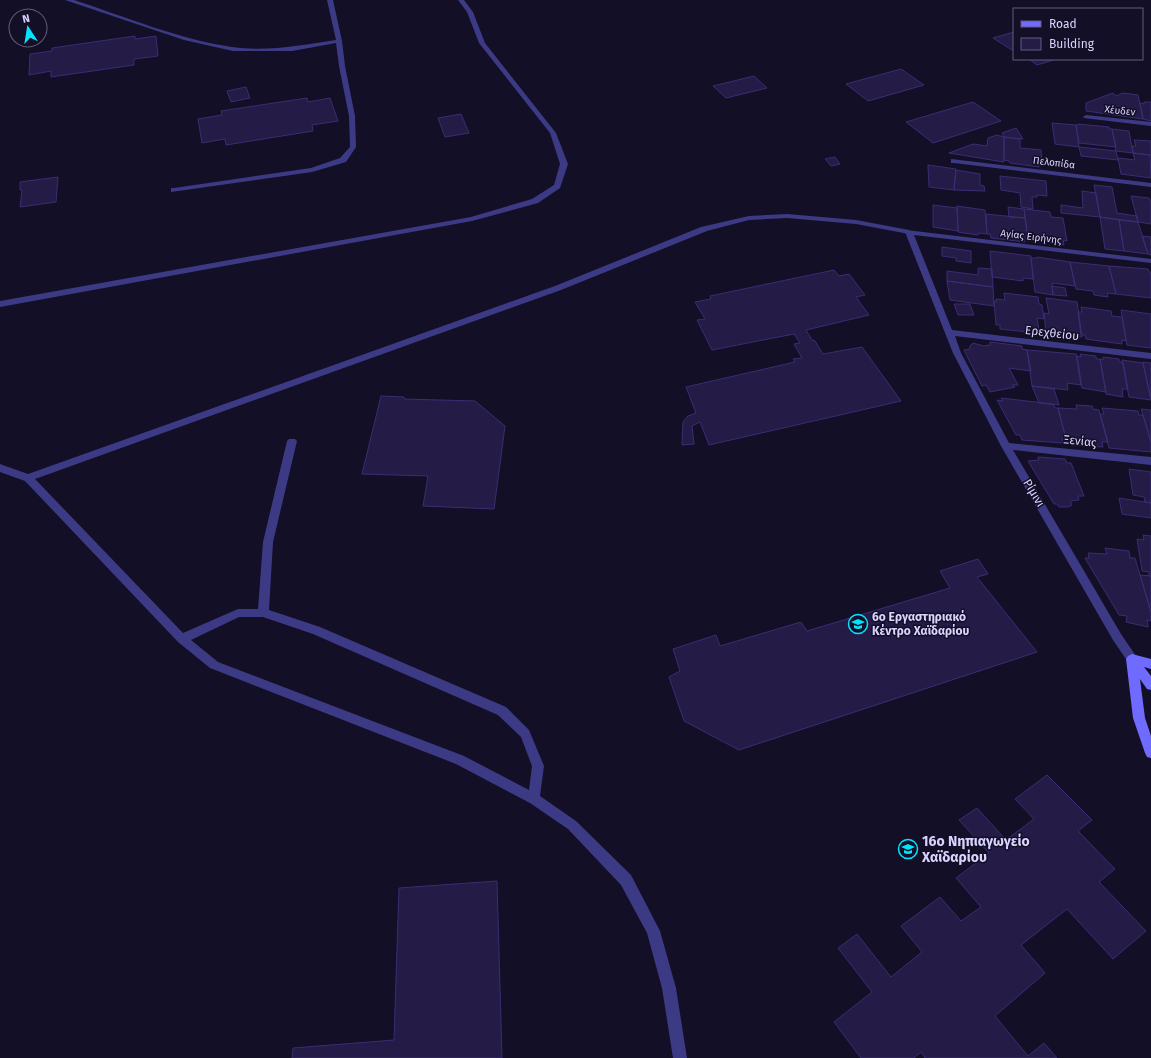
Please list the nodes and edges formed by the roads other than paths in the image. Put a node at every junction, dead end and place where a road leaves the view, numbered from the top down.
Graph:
1 (68, 0) edge
2 (330, 0) edge
3 (461, 0) edge
4 (339, 41) junction
5 (1086, 117) dead end
6 (1151, 124) edge
7 (954, 161) dead end
8 (1151, 185) edge
9 (174, 190) dead end
10 (910, 232) junction
11 (1151, 261) edge
12 (0, 304) edge
13 (950, 333) junction
14 (1151, 356) edge
15 (292, 441) dead end
16 (1006, 446) junction
17 (1151, 461) edge
18 (0, 468) edge
19 (28, 478) junction
20 (263, 613) junction
21 (182, 639) junction
22 (1132, 659) junction
23 (1151, 664) edge
24 (1151, 685) edge
25 (1151, 753) edge
26 (534, 799) junction
27 (680, 1058) edge

1 - 4 street
2 - 4 street
3 - 12 street
4 - 9 street
5 - 6 street, Χέυδεν
7 - 8 street, Πελοπίδα
10 - 11 street, Αγίας Ειρήνης
10 - 13 street, Ρίμινι
10 - 19 street, Αγίας Ειρήνης
13 - 14 street, Ερεχθείου
13 - 16 street, Ρίμινι
15 - 20 street
16 - 17 street, Ξενίας
16 - 22 street, Ρίμινι
18 - 19 street
19 - 21 street
20 - 21 street
20 - 26 street
21 - 26 street
22 - 23 street
22 - 24 street
22 - 25 street, Ρίμινι
26 - 27 street

